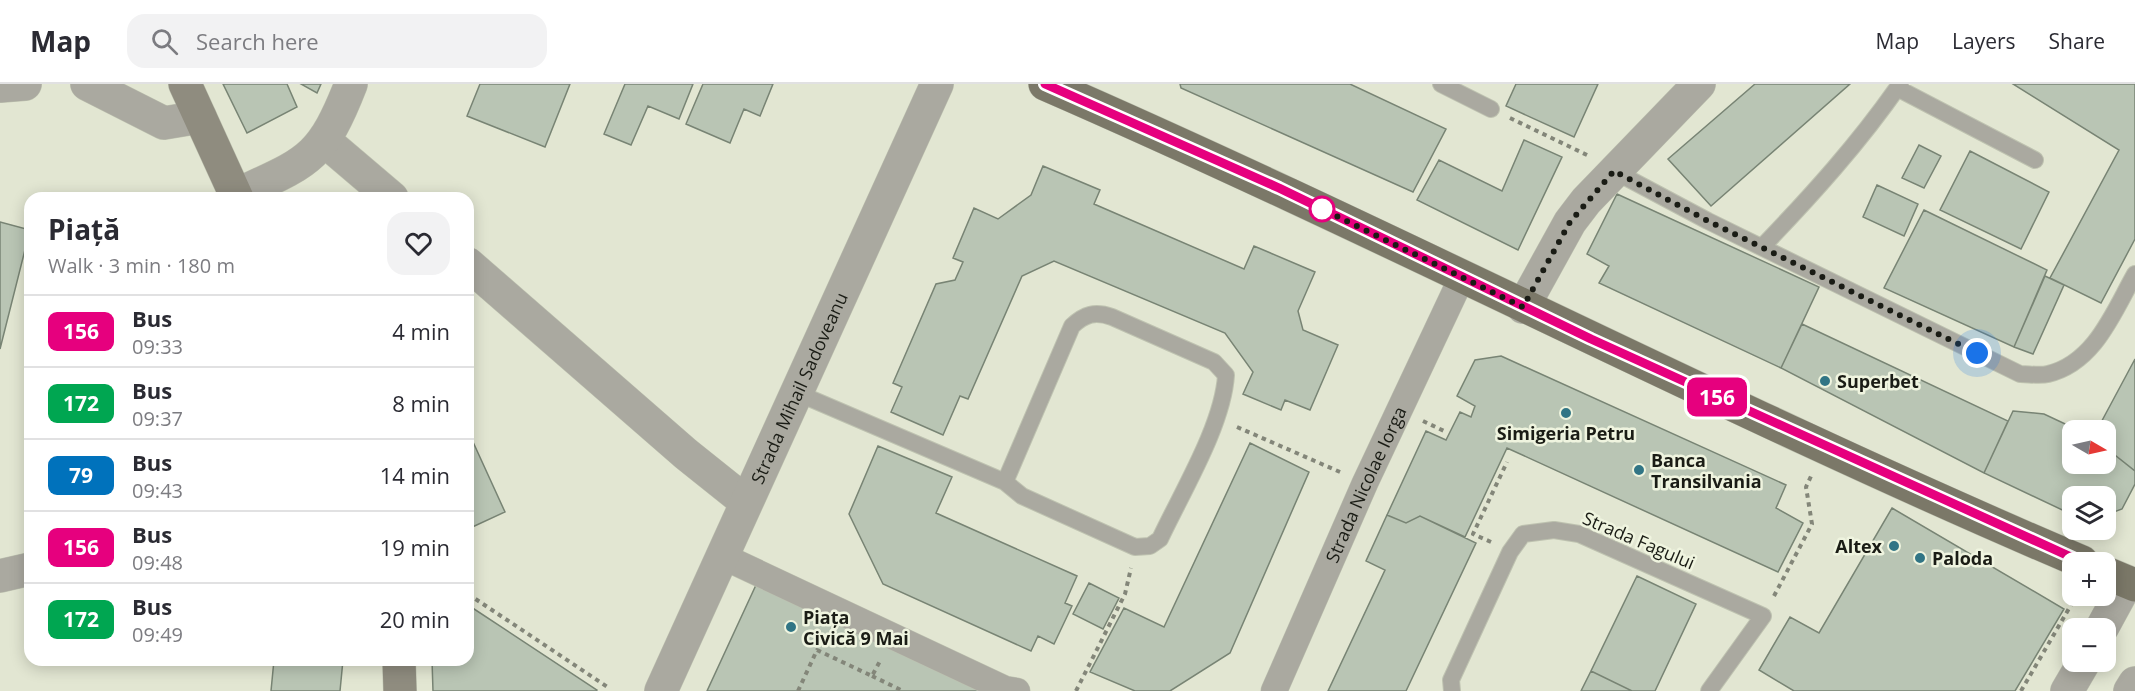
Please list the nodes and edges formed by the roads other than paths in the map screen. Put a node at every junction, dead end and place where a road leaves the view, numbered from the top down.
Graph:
1 (25, 84) edge
2 (87, 84) edge
3 (185, 84) edge
4 (351, 84) edge
5 (937, 84) edge
6 (1045, 84) edge
7 (1441, 84) edge
8 (1699, 84) edge
9 (0, 86) edge
10 (1899, 86) edge
11 (1491, 109) road end
12 (200, 117) junction
13 (325, 141) junction
14 (2035, 160) dead end
15 (1614, 171) junction
16 (235, 192) edge
17 (245, 192) edge
18 (385, 192) edge
19 (1762, 247) junction
20 (474, 269) edge
21 (2135, 274) edge
22 (1461, 278) junction
23 (1523, 307) junction
24 (795, 392) junction
25 (1005, 482) junction
26 (746, 502) junction
27 (2062, 553) edge
28 (722, 556) junction
29 (24, 570) edge
30 (0, 576) edge
31 (2126, 577) edge
32 (2107, 618) edge
33 (399, 666) edge
34 (2078, 672) edge
35 (2135, 683) edge
36 (400, 691) edge
37 (661, 691) edge
38 (1017, 691) edge
39 (1274, 691) edge
40 (1452, 691) edge
41 (1709, 691) edge
42 (2067, 691) edge
43 (2130, 691) edge

1 - 9 street
2 - 12 street
3 - 12 main road
4 - 13 street
5 - 24 street, Strada Mihail Sadoveanu
6 - 22 main road
7 - 11 lane
8 - 15 street
10 - 14 lane
10 - 19 lane
12 - 16 main road
13 - 17 street
13 - 18 street
15 - 19 lane
15 - 23 street
19 - 21 lane
20 - 26 street
22 - 23 main road
22 - 39 street, Strada Nicolae Iorga
23 - 27 main road
24 - 25 lane
24 - 26 street, Strada Mihail Sadoveanu
25 - 25 lane
26 - 28 street, Strada Mihail Sadoveanu
28 - 37 street, Strada Mihail Sadoveanu
28 - 38 street
29 - 30 street
31 - 32 street
33 - 36 main road
34 - 42 street
35 - 43 street
40 - 41 lane, Strada Fagului

